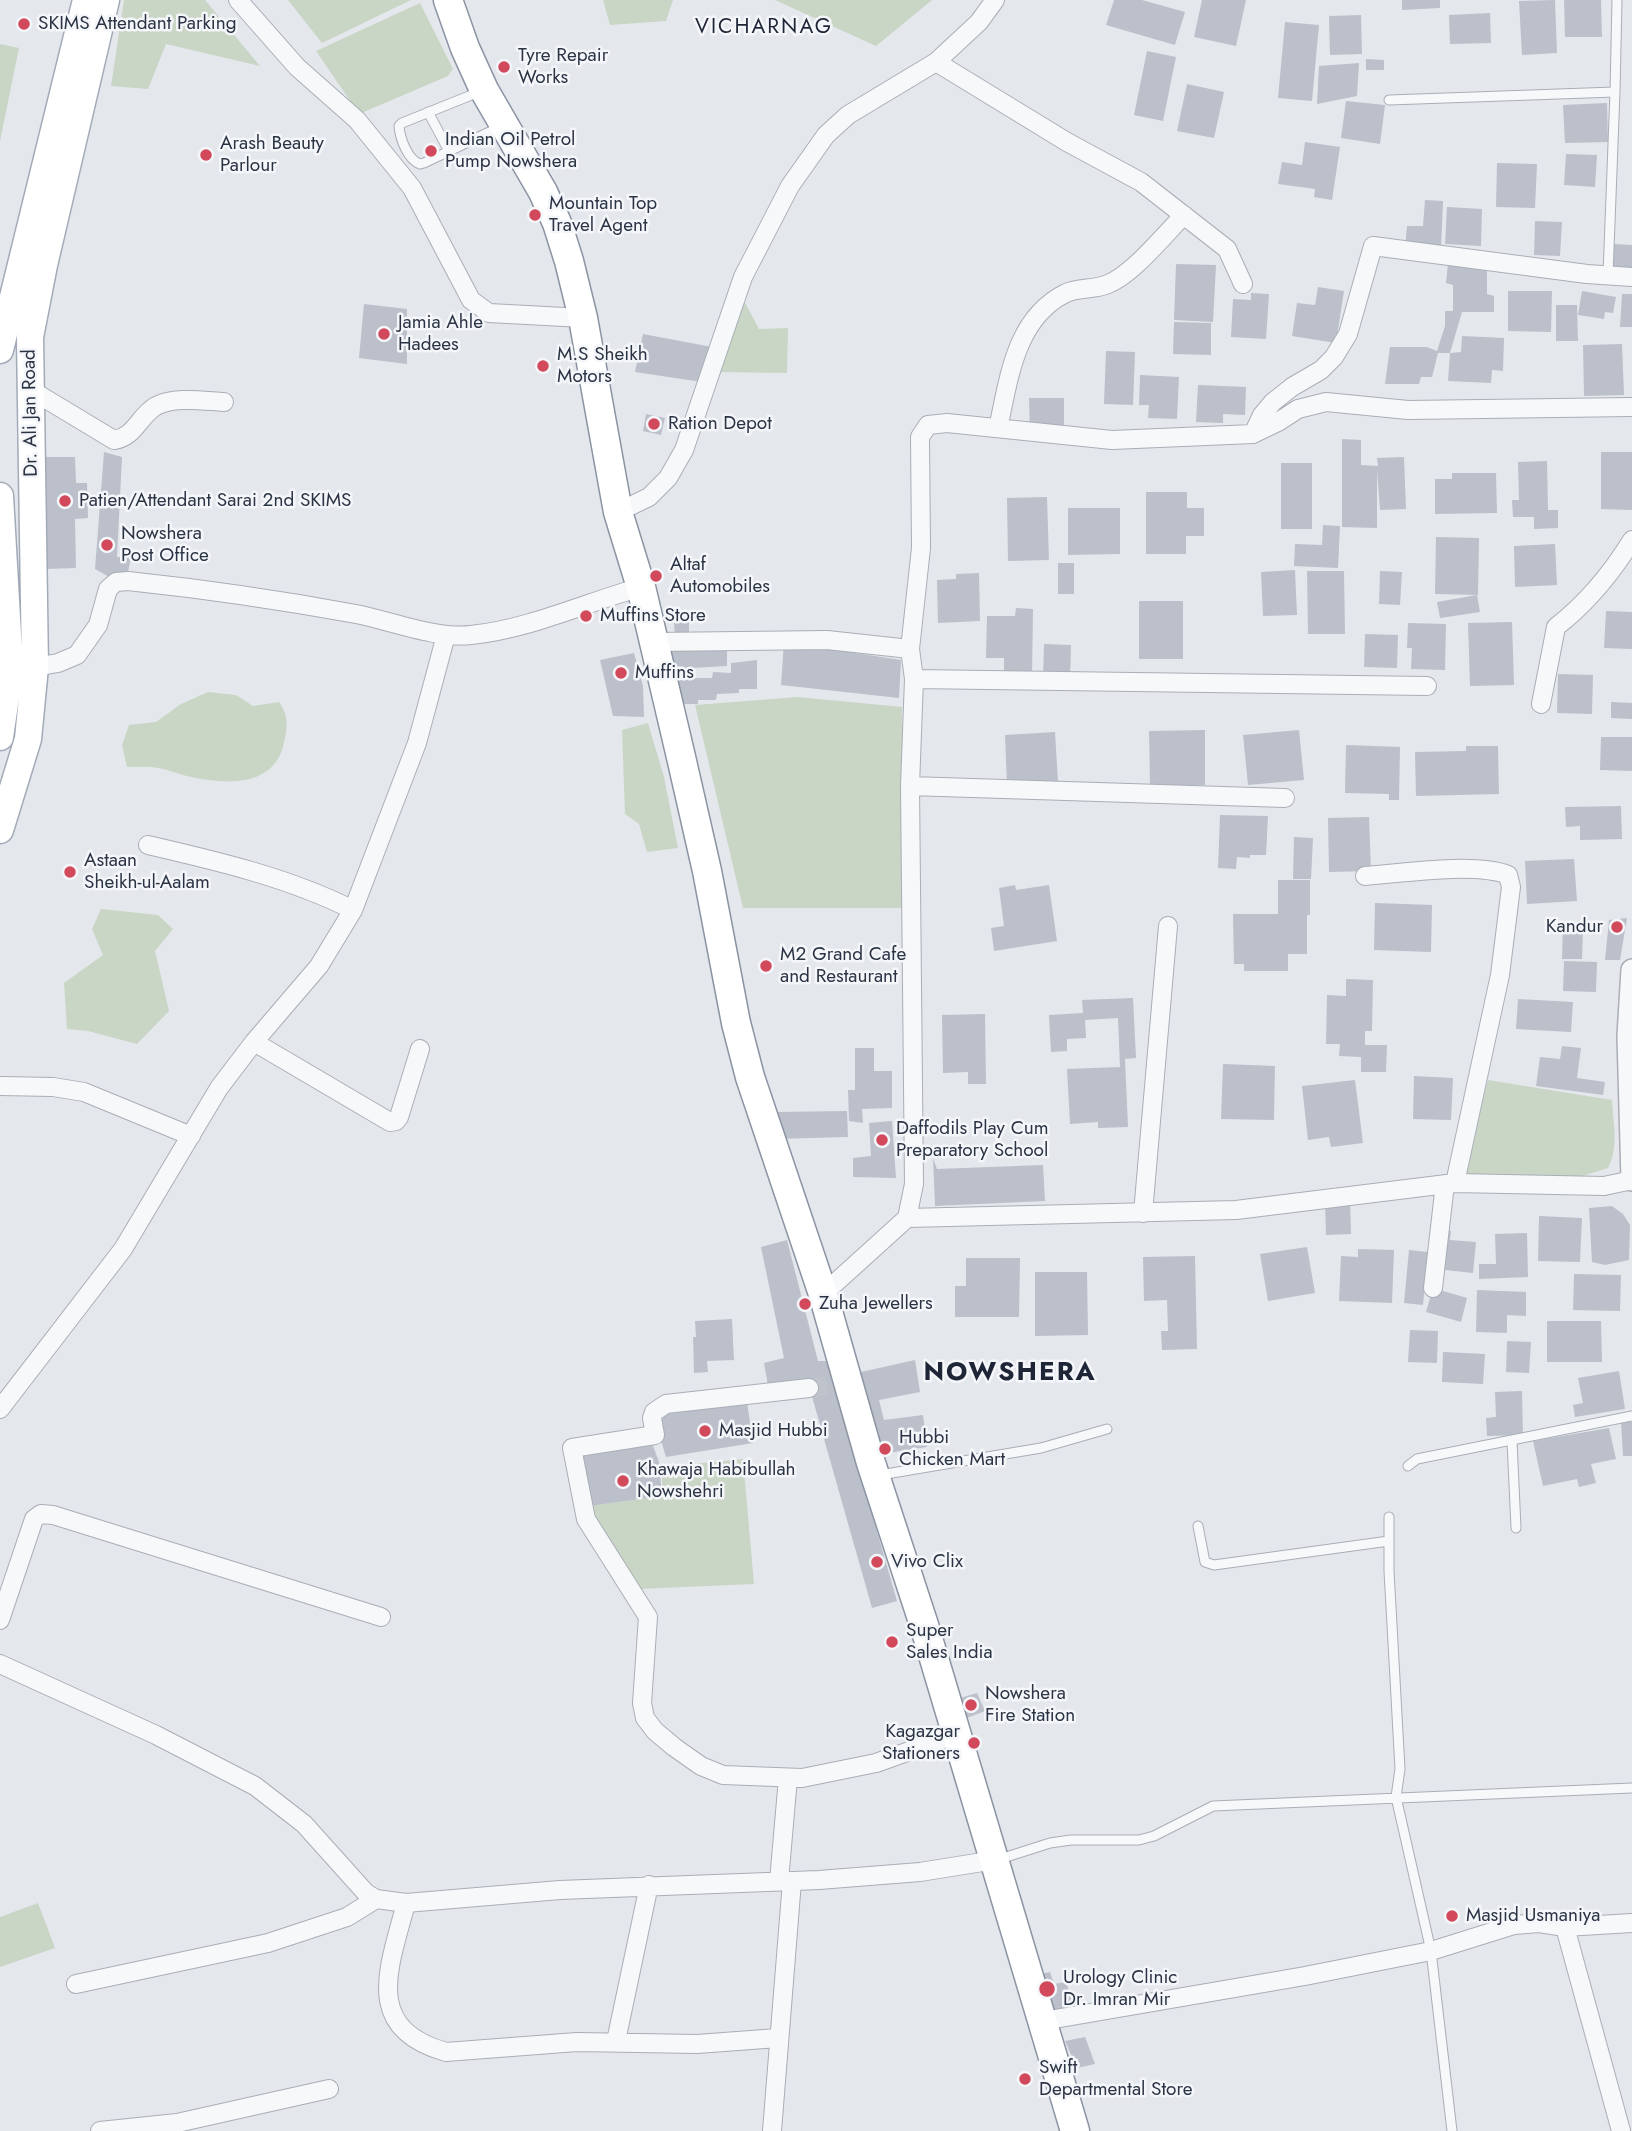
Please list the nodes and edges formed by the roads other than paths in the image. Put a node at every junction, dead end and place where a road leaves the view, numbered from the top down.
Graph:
1 (86, 0) edge
2 (106, 0) edge
3 (238, 0) edge
4 (448, 0) edge
5 (996, 0) edge
6 (1618, 0) edge
7 (936, 62) junction
8 (484, 90) junction
9 (1615, 92) junction
10 (1389, 100) dead end
11 (428, 112) junction
12 (503, 125) junction
13 (449, 151) junction
14 (1184, 215) junction
15 (1608, 275) junction
16 (1632, 277) edge
17 (1243, 284) dead end
18 (583, 318) junction
19 (30, 337) junction
20 (2, 343) edge
21 (31, 390) junction
22 (224, 402) dead end
23 (1632, 407) edge
24 (998, 428) junction
25 (1253, 434) junction
26 (0, 496) edge
27 (618, 513) junction
28 (1632, 540) edge
29 (641, 587) junction
30 (446, 635) junction
31 (654, 642) junction
32 (910, 649) junction
33 (35, 667) junction
34 (914, 679) junction
35 (1427, 686) dead end
36 (1541, 704) dead end
37 (0, 737) edge
38 (910, 786) junction
39 (1285, 798) dead end
40 (0, 830) edge
41 (148, 845) dead end
42 (1364, 876) dead end
43 (353, 910) junction
44 (1168, 926) dead end
45 (1632, 971) edge
46 (254, 1042) junction
47 (420, 1049) dead end
48 (0, 1086) edge
49 (191, 1136) junction
50 (1632, 1180) edge
51 (1450, 1184) junction
52 (1143, 1213) junction
53 (907, 1218) junction
54 (1433, 1288) dead end
55 (823, 1294) junction
56 (809, 1388) tunnel mouth
57 (0, 1409) edge
58 (1632, 1416) edge
59 (1107, 1429) dead end
60 (1512, 1441) junction
61 (1408, 1466) dead end
62 (875, 1476) junction
63 (1389, 1517) dead end
64 (1198, 1526) dead end
65 (1516, 1528) dead end
66 (1389, 1541) junction
67 (381, 1617) dead end
68 (0, 1620) edge
69 (0, 1664) edge
70 (957, 1734) junction
71 (789, 1778) junction
72 (1632, 1788) edge
73 (1396, 1797) junction
74 (995, 1860) junction
75 (786, 1881) junction
76 (649, 1885) junction
77 (376, 1899) junction
78 (406, 1903) junction
79 (1632, 1923) edge
80 (1565, 1927) junction
81 (1432, 1951) junction
82 (76, 1984) dead end
83 (1043, 2021) junction
84 (778, 2038) junction
85 (616, 2040) junction
86 (329, 2089) dead end
87 (178, 2127) edge
88 (100, 2131) edge
89 (772, 2131) edge
90 (1075, 2131) edge
91 (1452, 2131) edge
92 (1621, 2131) edge

1 - 20 main road, Dr. Ali Jan Road
2 - 19 main road, Dr. Ali Jan Road
3 - 18 street
4 - 8 highway
5 - 7 street
6 - 9 lane
7 - 14 street
7 - 27 street
8 - 11 lane
8 - 12 highway
9 - 10 lane
9 - 15 lane
11 - 13 lane
11 - 13 lane
12 - 13 lane
12 - 18 highway
14 - 17 street
14 - 24 street
15 - 16 street
15 - 25 street
18 - 27 highway
19 - 20 main road
19 - 21 main road, Dr. Ali Jan Road
21 - 22 street
21 - 33 main road, Dr. Ali Jan Road
23 - 25 street
24 - 25 street
24 - 32 street
26 - 37 main road, Dr. Ali Jan Road
27 - 29 highway
28 - 36 street
29 - 30 street
29 - 31 highway
30 - 33 street
30 - 43 street
31 - 32 street
31 - 55 highway
32 - 34 street
33 - 40 main road, Dr. Ali Jan Road
34 - 35 street
34 - 38 street
38 - 39 street
38 - 53 street
41 - 43 street
42 - 51 street
43 - 46 street
44 - 52 street
45 - 50 street
46 - 47 street
46 - 49 street
48 - 49 street
49 - 57 street
50 - 51 street
51 - 52 street
51 - 54 street
52 - 53 street
53 - 55 street
55 - 62 highway
56 - 71 street
58 - 60 lane
59 - 62 lane
60 - 61 lane
60 - 65 lane
62 - 70 highway
63 - 66 lane
64 - 66 lane
66 - 73 lane
67 - 68 street
69 - 77 street
70 - 71 street
70 - 74 highway
71 - 75 street
72 - 73 lane
73 - 74 lane
73 - 81 lane
74 - 75 street
74 - 83 highway
75 - 76 street
75 - 84 street
76 - 78 street
76 - 85 street
77 - 78 street
77 - 82 street
78 - 85 street
79 - 80 street
80 - 81 street
80 - 92 street
81 - 83 street
81 - 91 lane
83 - 90 highway
84 - 85 street
84 - 89 street
86 - 87 street
87 - 88 street

